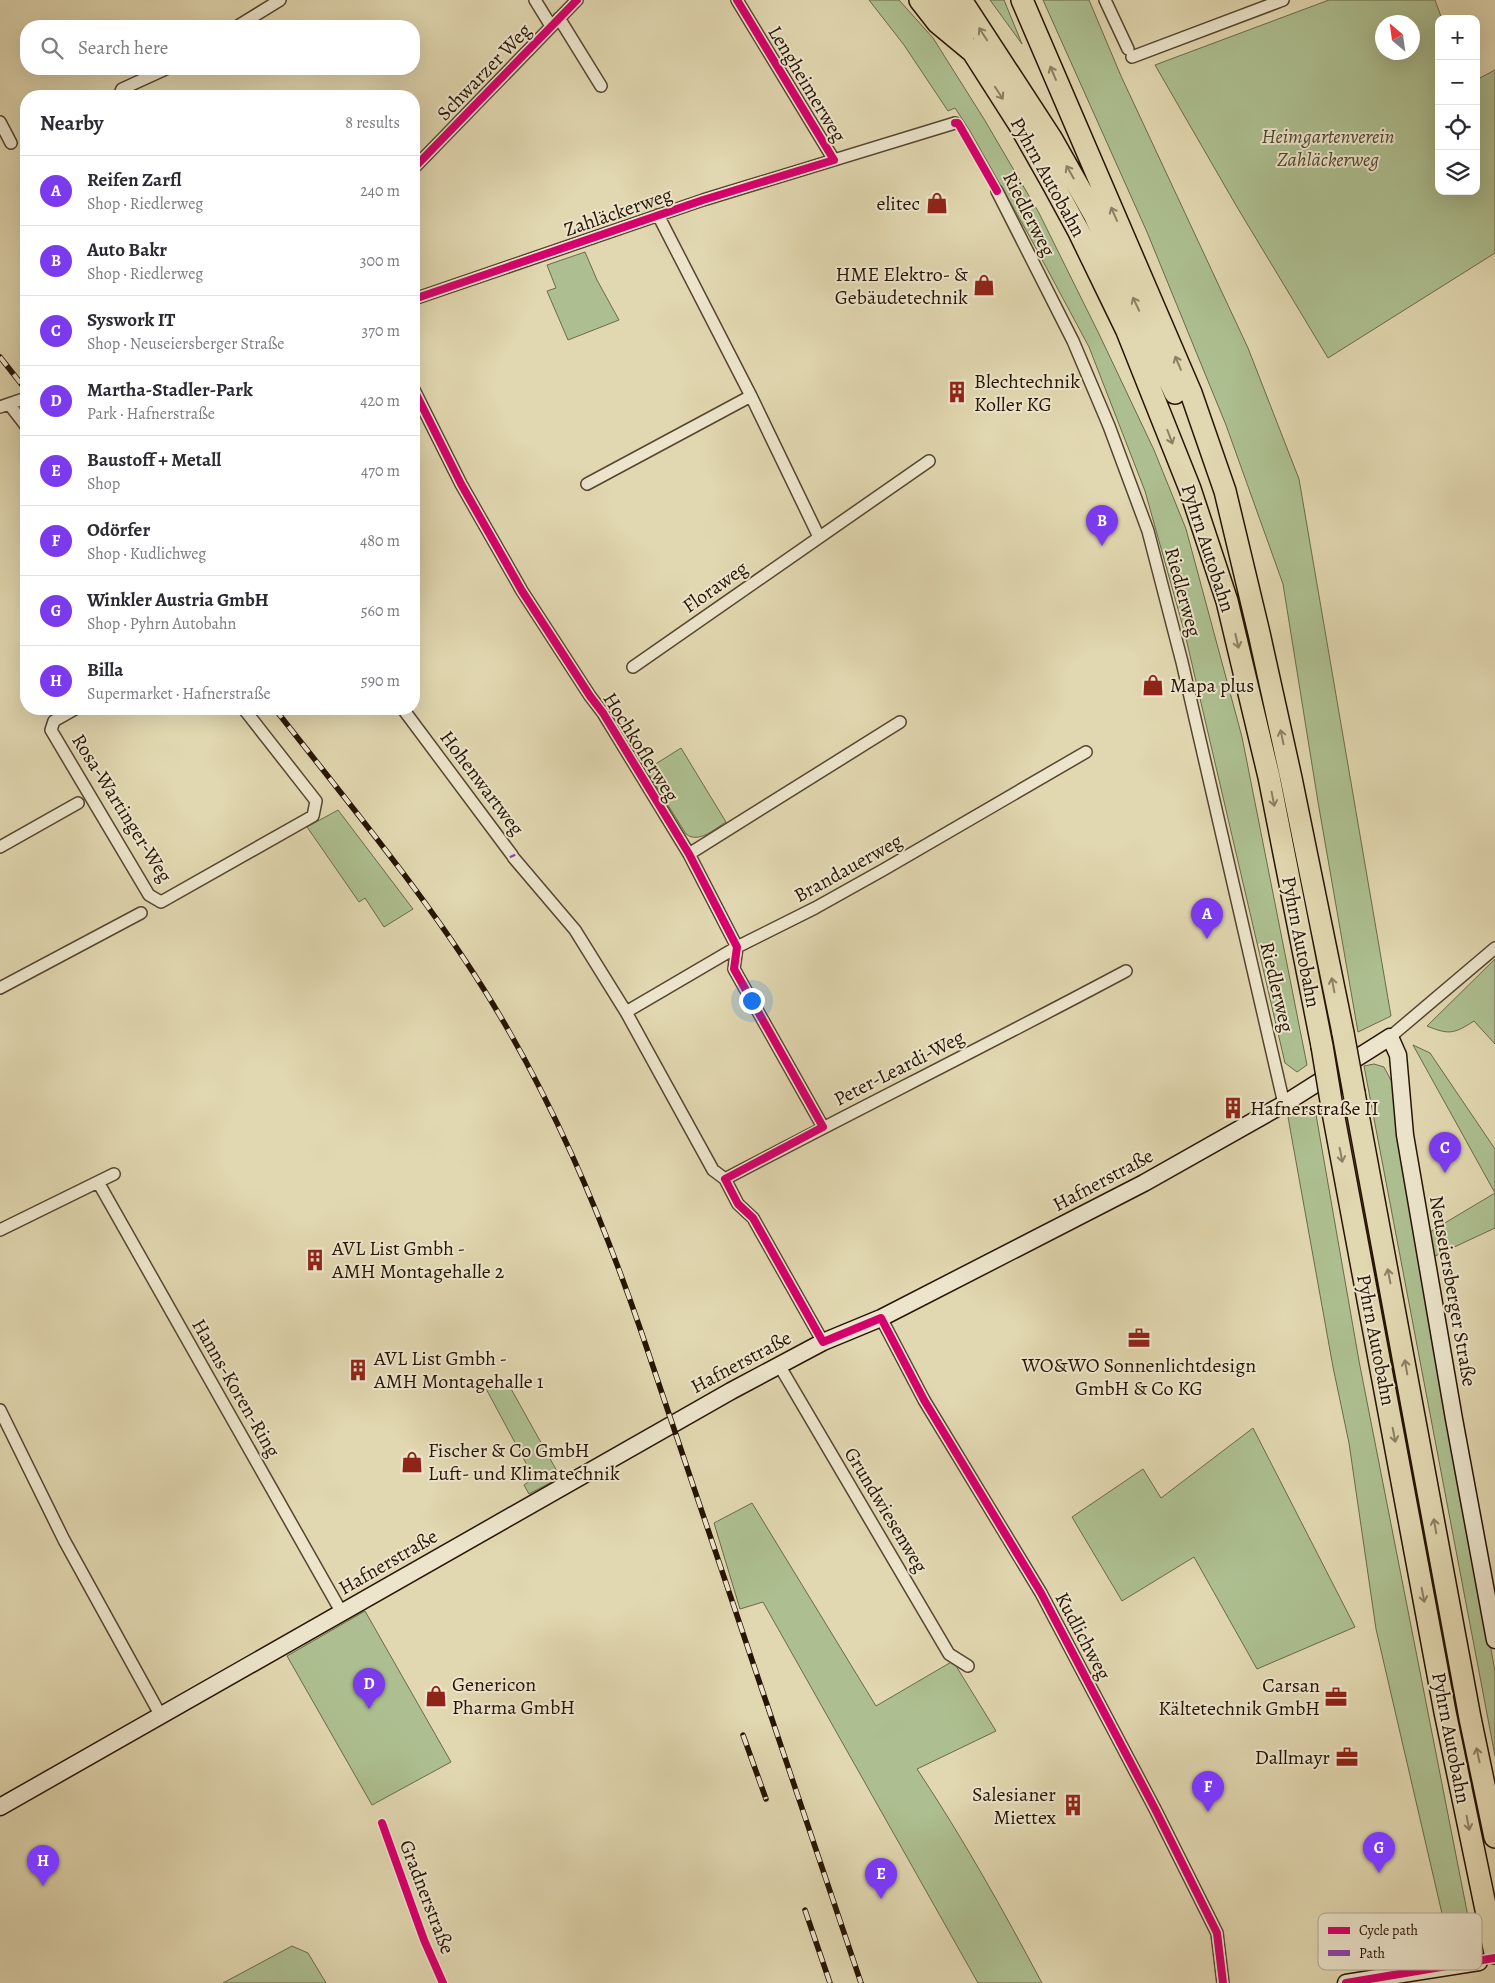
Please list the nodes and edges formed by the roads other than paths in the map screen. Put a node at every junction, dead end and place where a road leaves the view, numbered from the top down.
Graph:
1 (280, 0) edge
2 (535, 0) edge
3 (578, 0) edge
4 (737, 0) edge
5 (920, 0) edge
6 (940, 0) edge
7 (961, 0) edge
8 (1022, 0) edge
9 (1105, 0) edge
10 (1283, 0) edge
11 (248, 20) edge
12 (555, 22) junction
13 (972, 52) junction
14 (153, 75) edge
15 (601, 86) dead end
16 (122, 90) edge
17 (0, 122) edge
18 (955, 123) dead end
19 (11, 143) dead end
20 (834, 160) junction
21 (420, 162) edge
22 (997, 192) dead end
23 (658, 216) junction
24 (420, 297) edge
25 (751, 396) junction
26 (20, 400) edge
27 (420, 402) edge
28 (4, 405) edge
29 (20, 420) edge
30 (929, 461) dead end
31 (587, 484) dead end
32 (819, 537) junction
33 (1244, 572) junction
34 (633, 667) dead end
35 (64, 715) edge
36 (249, 715) edge
37 (407, 715) edge
38 (900, 722) dead end
39 (1086, 752) dead end
40 (78, 803) dead end
41 (0, 848) edge
42 (689, 854) junction
43 (141, 913) dead end
44 (737, 947) junction
45 (1495, 948) edge
46 (1126, 971) dead end
47 (0, 988) edge
48 (626, 1012) junction
49 (1390, 1037) junction
50 (1284, 1104) junction
51 (823, 1127) junction
52 (114, 1174) dead end
53 (725, 1179) junction
54 (98, 1182) junction
55 (0, 1230) edge
56 (881, 1318) junction
57 (822, 1342) junction
58 (778, 1365) junction
59 (0, 1410) edge
60 (342, 1613) junction
61 (1495, 1640) edge
62 (968, 1666) dead end
63 (161, 1716) junction
64 (0, 1807) edge
65 (1495, 1837) edge
66 (1487, 1957) edge
67 (1416, 1970) edge
68 (1223, 1983) edge
69 (1346, 1983) edge

1 - 11 street
2 - 12 street
3 - 12 street, Schwarzer Weg
4 - 20 street, Lengheimerweg
5 - 13 highway, Pyhrn Autobahn
6 - 13 highway
33 -> 7 highway
33 -> 8 highway, Pyhrn Autobahn
9 - 10 street
12 - 15 street, Schwarzer Weg
12 - 21 street, Schwarzer Weg
13 -> 66 highway, Pyhrn Autobahn, bridge
14 - 16 street
17 - 19 street
18 - 20 street, Zahläckerweg
20 - 23 street, Zahläckerweg
22 - 50 street, Riedlerweg
23 - 24 street, Zahläckerweg
23 - 25 street
25 - 31 street
25 - 32 street
26 - 28 street
27 - 42 street, Hochkoflerweg
28 - 29 street
30 - 32 street, Floraweg
32 - 34 street, Floraweg
65 -> 33 highway, Pyhrn Autobahn, bridge
35 - 36 street, Rosa-Wartinger-Weg
37 - 48 street, Hohenwartweg
38 - 42 street
39 - 44 street, Brandauerweg
40 - 41 street
42 - 44 street, Hochkoflerweg
43 - 47 street
44 - 48 street, Brandauerweg
44 - 51 street
45 - 49 street, Hafnerstraße
46 - 51 street, Peter-Leardi-Weg
48 - 53 street
49 - 50 street, Hafnerstraße
49 - 61 street, Neuseiersberger Straße
50 - 56 street, Hafnerstraße
51 - 53 street, Peter-Leardi-Weg
52 - 54 street
53 - 57 street
54 - 55 street
54 - 60 street, Hanns-Koren-Ring
56 - 57 street, Hafnerstraße
56 - 68 street, Kudlichweg
57 - 58 street, Hafnerstraße
58 - 60 street, Hafnerstraße
58 - 62 street, Grundwiesenweg
59 - 63 street
60 - 63 street, Hafnerstraße
63 - 64 street, Hafnerstraße
67 - 69 street

